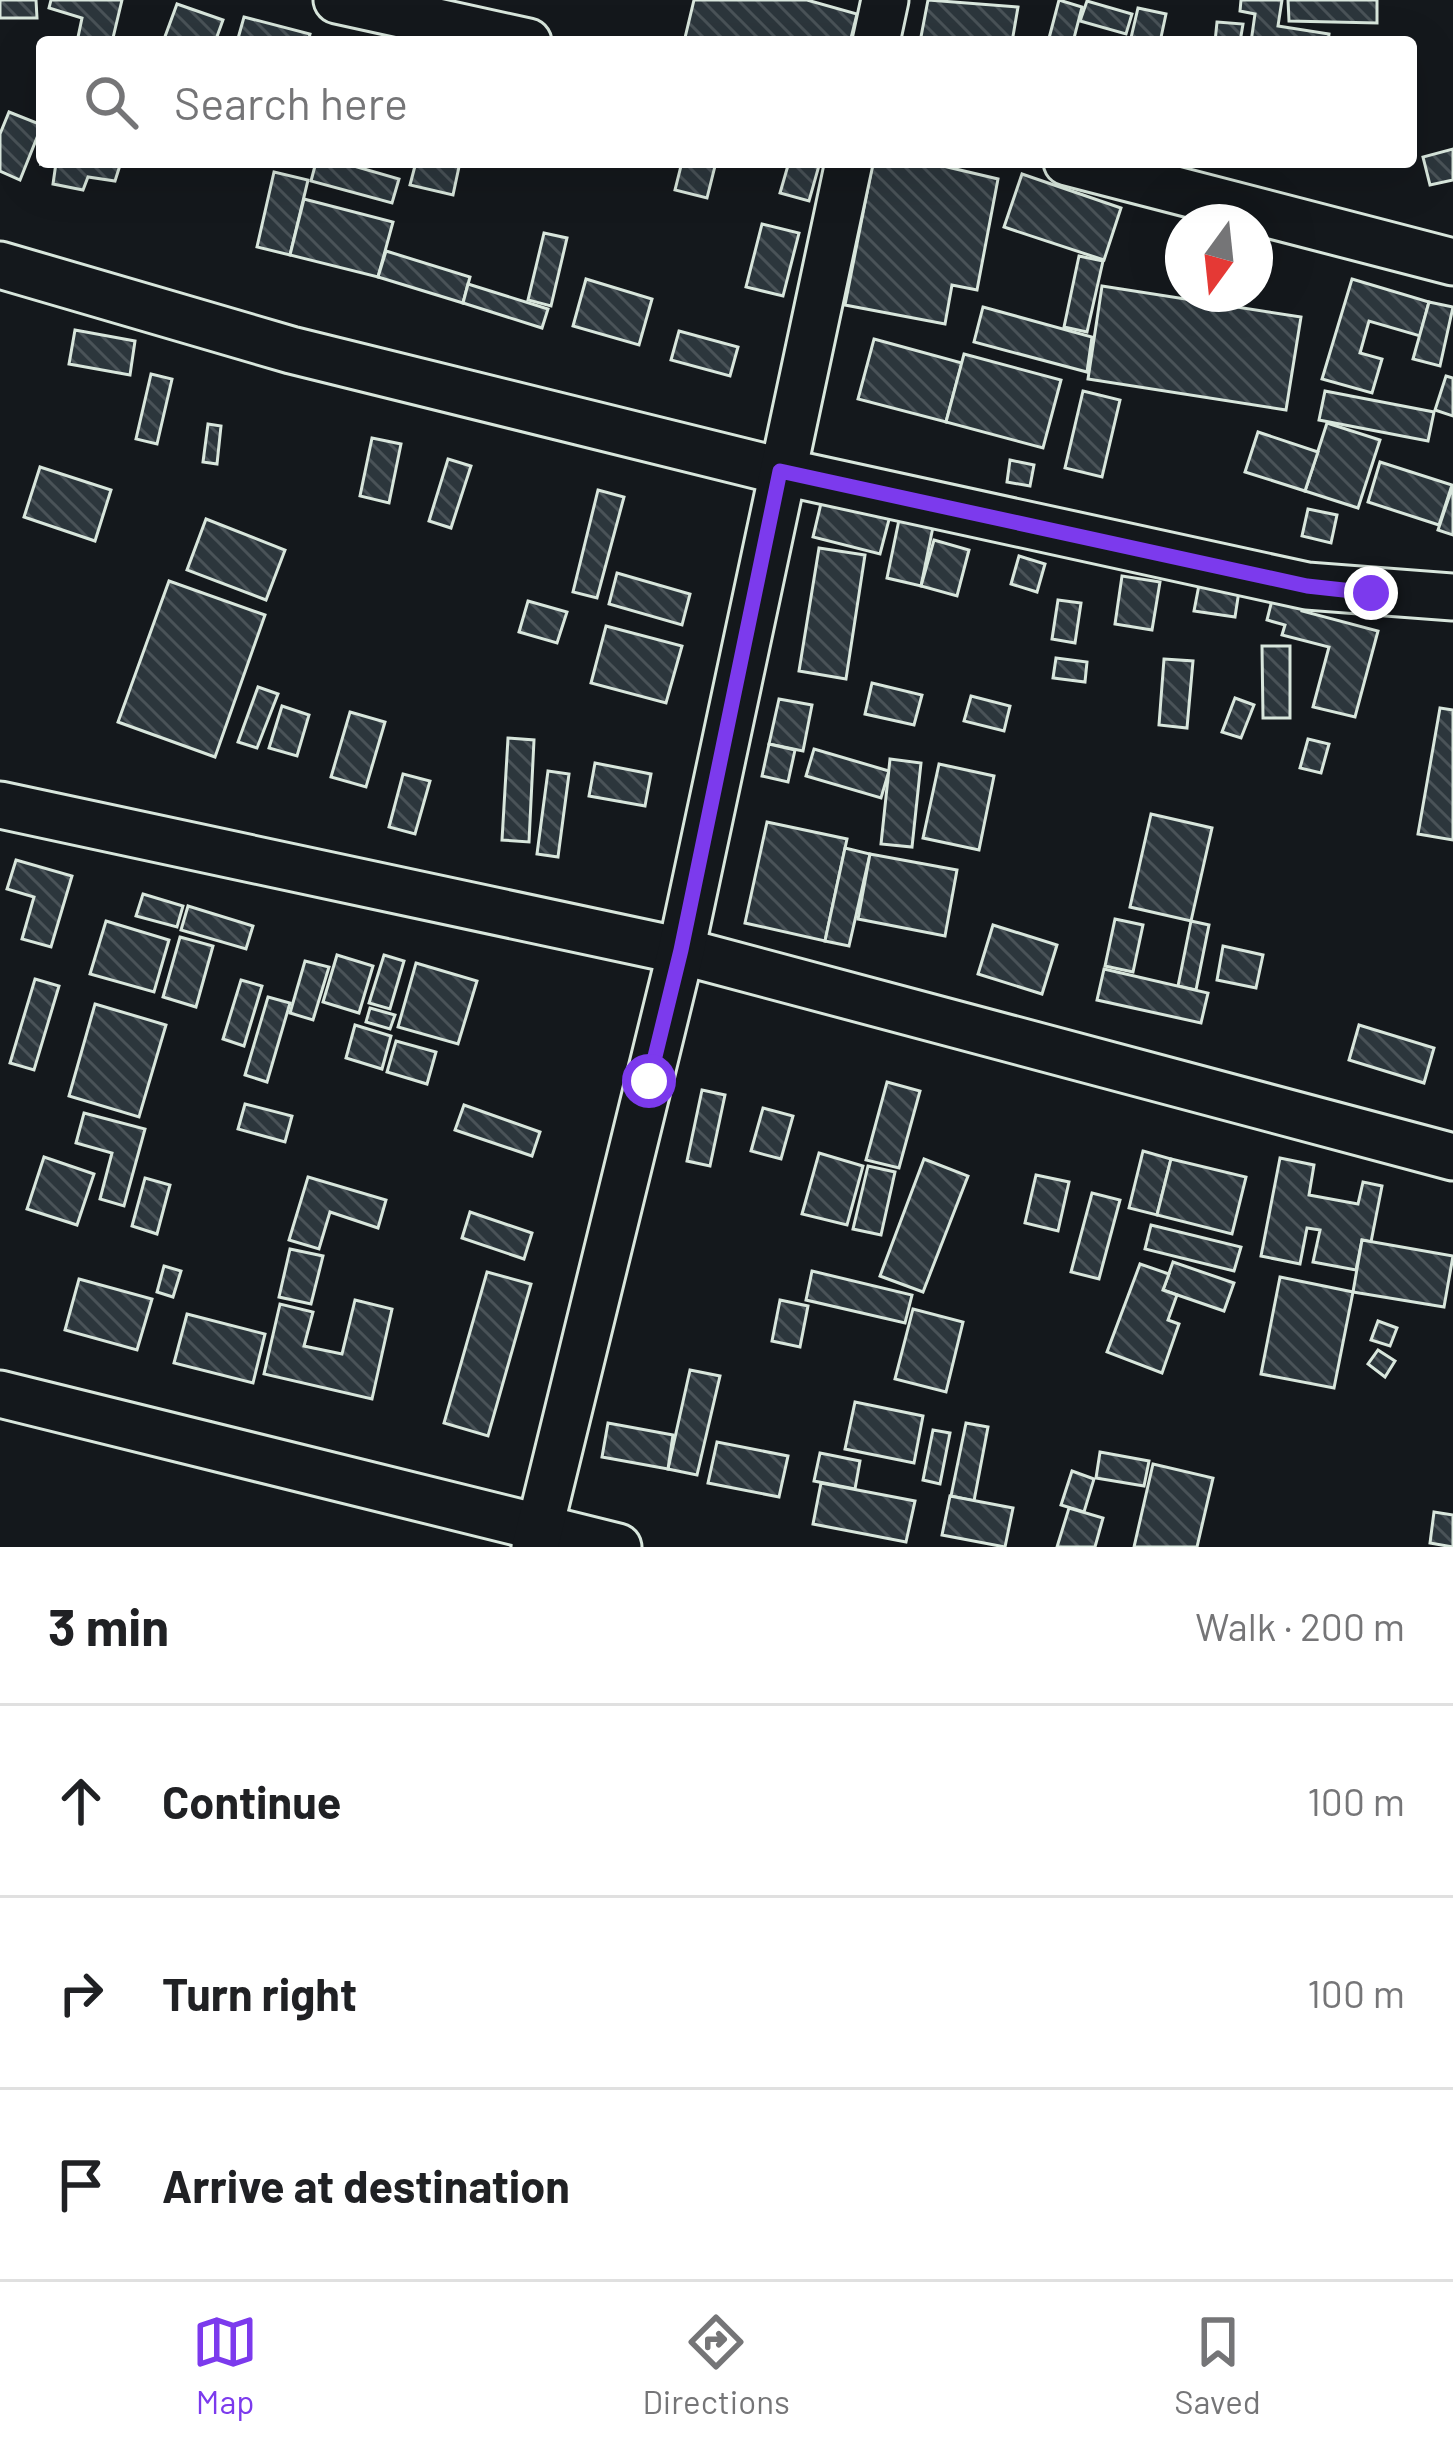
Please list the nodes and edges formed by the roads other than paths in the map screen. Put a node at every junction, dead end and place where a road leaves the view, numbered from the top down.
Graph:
1 (337, 0) edge
2 (886, 0) edge
3 (501, 36) edge
4 (877, 36) edge
5 (848, 168) edge
6 (1090, 168) edge
7 (1453, 262) edge
8 (0, 265) edge
9 (780, 471) junction
10 (1453, 597) edge
11 (0, 806) edge
12 (681, 950) junction
13 (1453, 1157) edge
14 (0, 1394) edge
15 (537, 1536) edge
16 (618, 1547) edge

1 - 3 street
2 - 4 street
5 - 9 street
6 - 7 street
8 - 9 street
9 - 10 street
9 - 12 street
11 - 12 street
12 - 13 street
12 - 15 street
14 - 15 street
15 - 16 street

